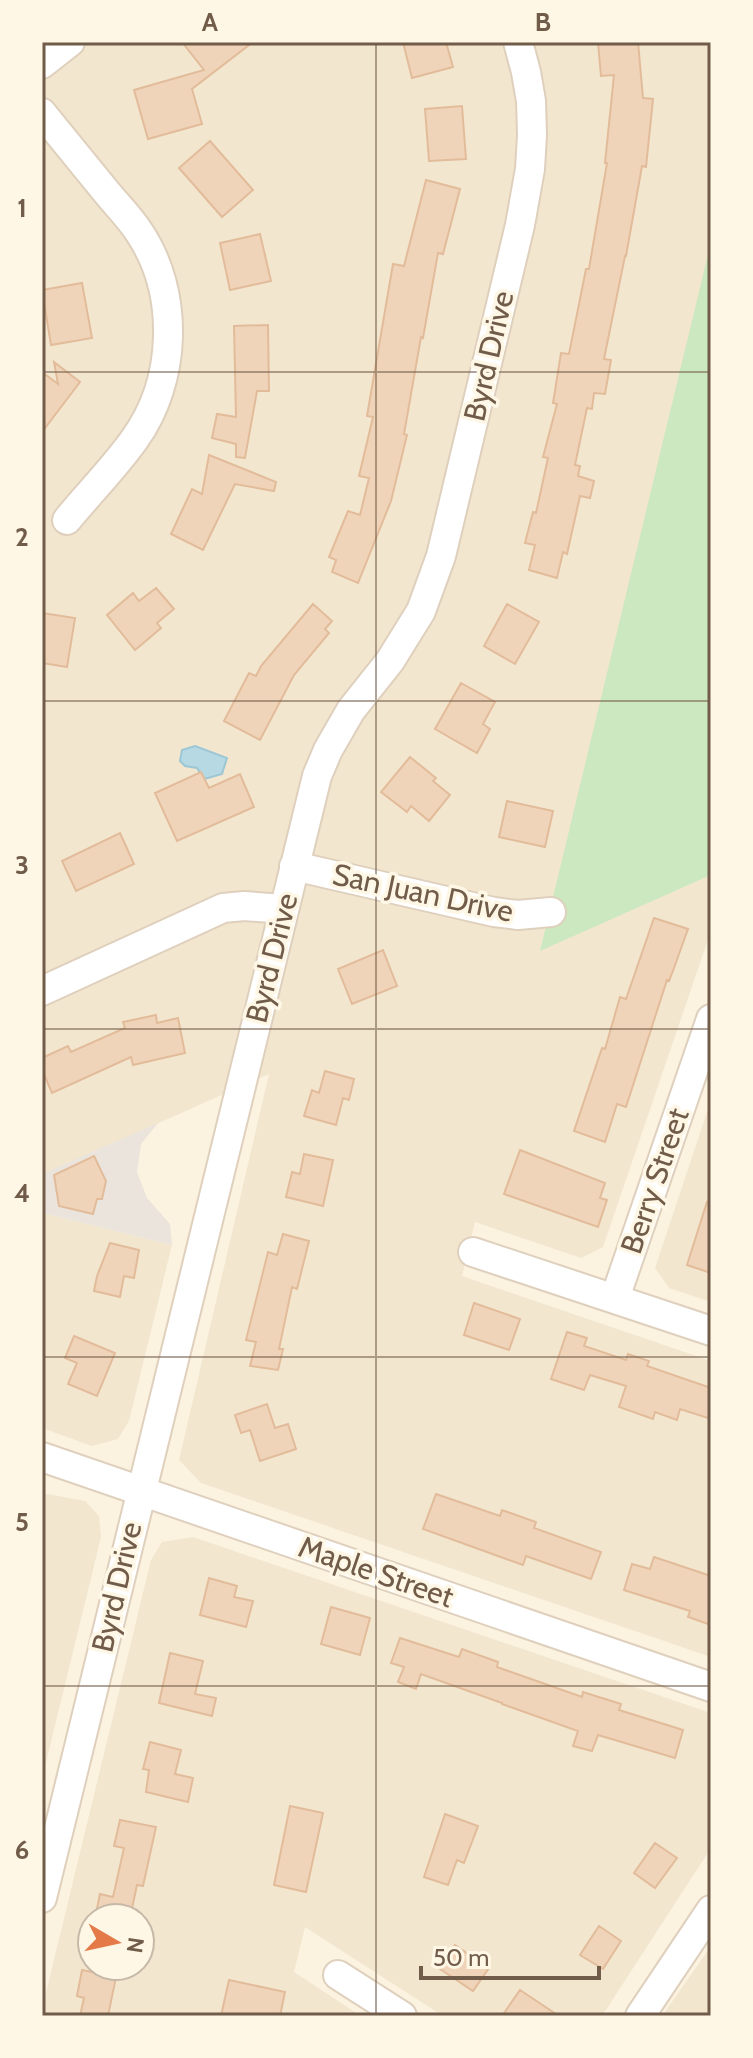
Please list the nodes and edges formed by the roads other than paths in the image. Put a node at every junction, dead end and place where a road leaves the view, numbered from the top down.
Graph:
1 (70, 42) edge
2 (518, 42) edge
3 (42, 64) edge
4 (42, 113) edge
5 (67, 520) dead end
6 (294, 866) junction
7 (284, 909) junction
8 (551, 912) dead end
9 (42, 991) edge
10 (711, 1019) edge
11 (473, 1252) dead end
12 (615, 1298) junction
13 (711, 1331) edge
14 (42, 1457) edge
15 (140, 1491) junction
16 (711, 1687) edge
17 (42, 1898) edge
18 (711, 1910) edge
19 (338, 1975) dead end
20 (402, 2016) edge
21 (640, 2016) edge

1 - 3 street
2 - 6 street, Byrd Drive
4 - 5 street
6 - 7 street, Byrd Drive
6 - 8 street, San Juan Drive
7 - 9 street
7 - 15 street, Byrd Drive
10 - 12 street, Berry Street
11 - 12 street
12 - 13 street
14 - 15 street, Maple Street
15 - 16 street, Maple Street
15 - 17 street, Byrd Drive
18 - 21 street
19 - 20 street

